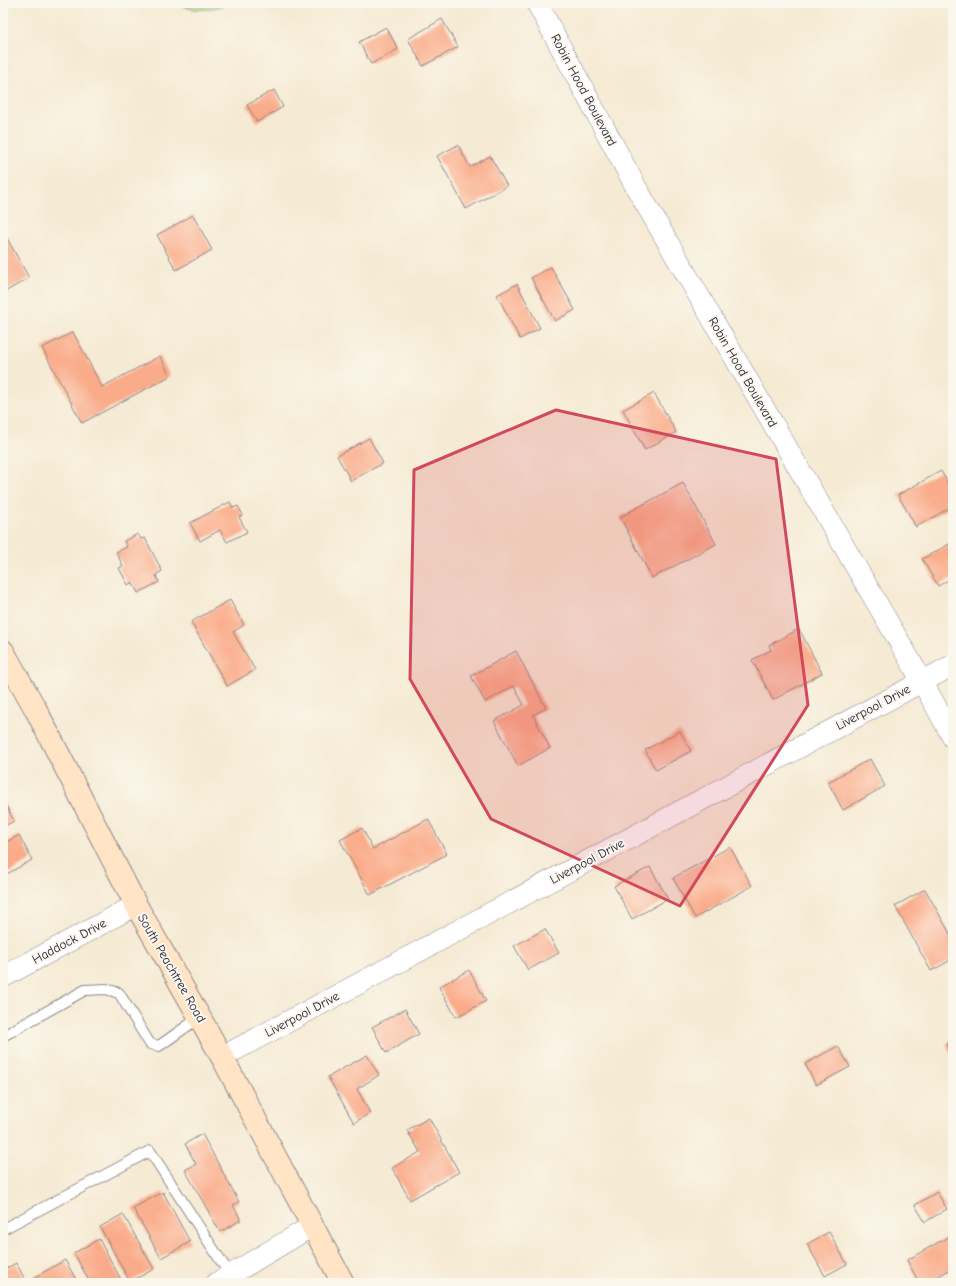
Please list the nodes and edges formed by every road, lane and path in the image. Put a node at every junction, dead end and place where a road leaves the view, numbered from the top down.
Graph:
1 (537, 3) edge
2 (3, 652) edge
3 (953, 665) edge
4 (922, 681) junction
5 (953, 738) edge
6 (136, 905) junction
7 (3, 977) edge
8 (200, 1017) junction
9 (3, 1036) edge
10 (222, 1057) junction
11 (312, 1226) junction
12 (3, 1229) edge
13 (228, 1281) edge
14 (343, 1283) edge

1 - 4 street, Robin Hood Boulevard
2 - 6 main road, South Peachtree Road
3 - 4 street, Liverpool Drive
4 - 5 street, Robin Hood Boulevard
4 - 10 street, Liverpool Drive
6 - 7 street, Haddock Drive
6 - 8 main road, South Peachtree Road
8 - 9 lane
8 - 10 main road, South Peachtree Road
10 - 11 main road, South Peachtree Road
11 - 13 street
11 - 14 main road, South Peachtree Road
12 - 13 lane

